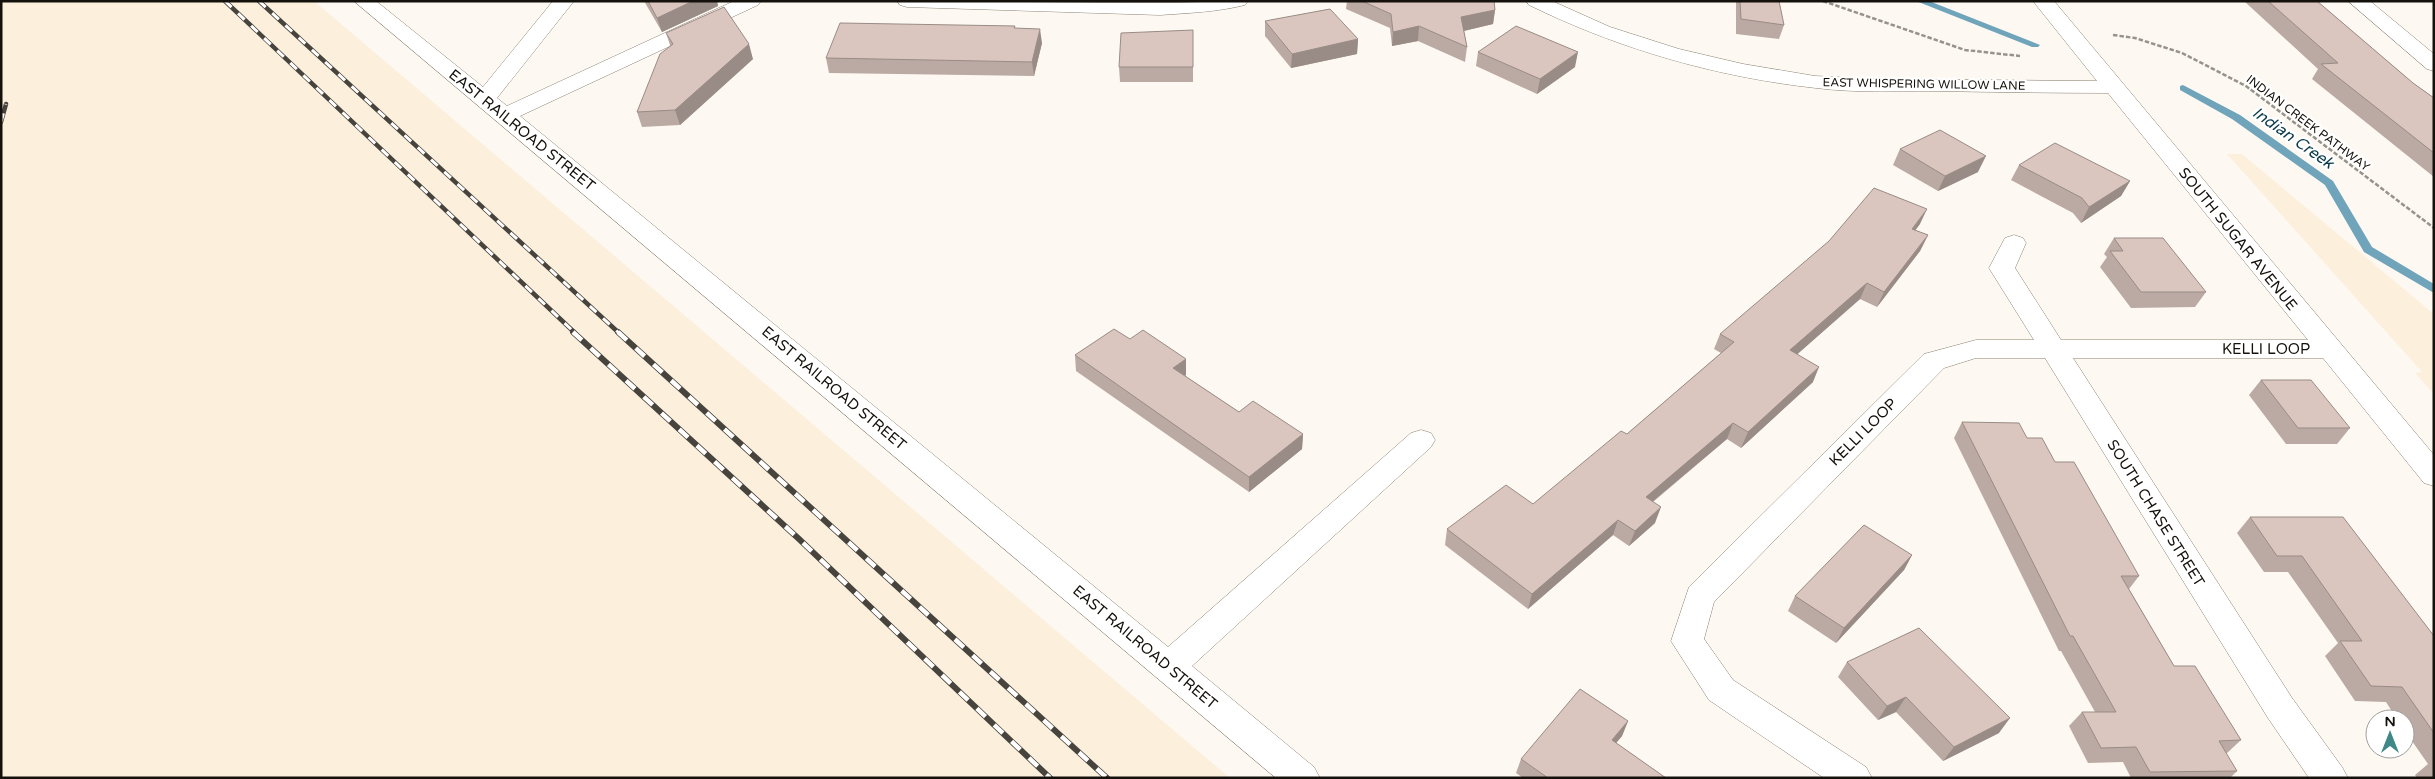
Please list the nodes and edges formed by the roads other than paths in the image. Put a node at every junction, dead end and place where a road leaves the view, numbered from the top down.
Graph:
1 (364, 1) edge
2 (564, 1) edge
3 (751, 1) edge
4 (907, 1) edge
5 (1238, 1) edge
6 (1536, 1) edge
7 (2043, 1) edge
8 (2358, 1) edge
9 (2434, 65) edge
10 (2114, 87) junction
11 (484, 100) junction
12 (505, 115) junction
13 (2014, 242) dead end
14 (2052, 349) junction
15 (2327, 349) junction
16 (1421, 440) dead end
17 (2434, 476) edge
18 (1168, 667) junction
19 (1302, 778) edge
20 (1854, 778) edge
21 (2330, 778) edge

1 - 11 street, EAST RAILROAD STREET
2 - 11 street
3 - 12 street
4 - 5 street
6 - 10 street, EAST WHISPERING WILLOW LANE
7 - 10 street, SOUTH SUGAR AVENUE
8 - 9 street
10 - 15 street, SOUTH SUGAR AVENUE
11 - 12 street, EAST RAILROAD STREET
12 - 18 street, EAST RAILROAD STREET
13 - 14 street, SOUTH CHASE STREET
14 - 15 street, KELLI LOOP
14 - 20 street, KELLI LOOP
14 - 21 street, SOUTH CHASE STREET
15 - 17 street, SOUTH SUGAR AVENUE
16 - 18 street
18 - 19 street, EAST RAILROAD STREET

